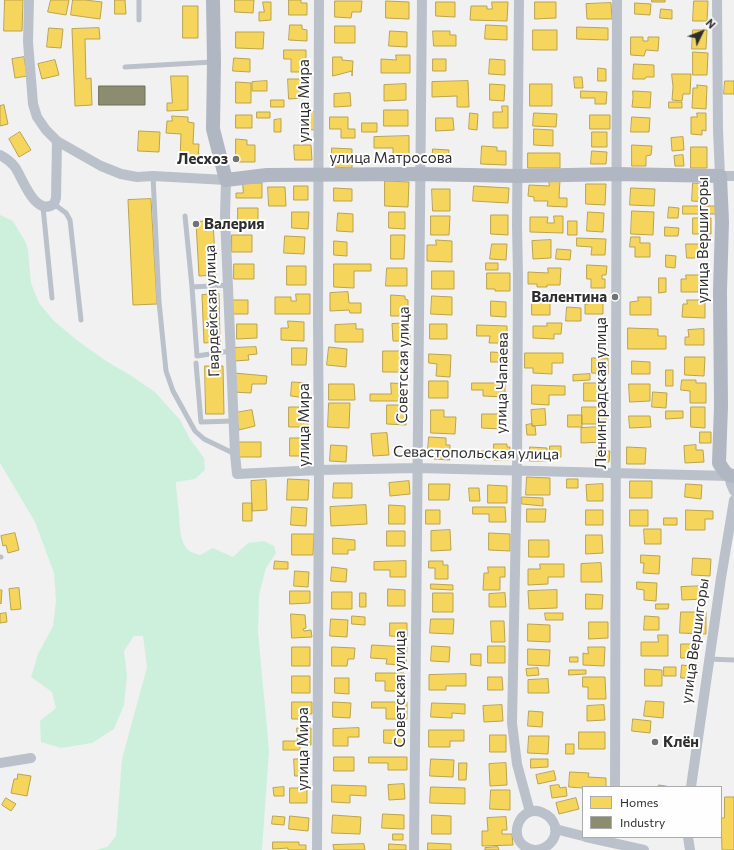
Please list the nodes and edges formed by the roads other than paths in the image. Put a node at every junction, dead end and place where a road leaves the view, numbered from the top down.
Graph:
1 (30, 0) edge
2 (139, 0) edge
3 (213, 0) edge
4 (319, 0) edge
5 (422, 0) edge
6 (519, 0) edge
7 (617, 0) edge
8 (717, 0) edge
9 (139, 20) dead end
10 (214, 62) junction
11 (125, 67) dead end
12 (57, 141) junction
13 (0, 155) edge
14 (419, 174) junction
15 (616, 174) junction
16 (319, 175) junction
17 (153, 176) junction
18 (518, 176) junction
19 (720, 176) junction
20 (734, 176) edge
21 (226, 180) junction
22 (54, 204) junction
23 (43, 207) junction
24 (185, 216) dead end
25 (228, 285) junction
26 (192, 287) junction
27 (52, 298) dead end
28 (81, 320) dead end
29 (230, 351) junction
30 (196, 362) dead end
31 (233, 421) junction
32 (234, 454) junction
33 (417, 468) junction
34 (319, 470) junction
35 (517, 470) junction
36 (616, 473) junction
37 (732, 476) edge
38 (734, 491) edge
39 (734, 500) edge
40 (709, 659) junction
41 (734, 660) edge
42 (31, 758) dead end
43 (0, 763) edge
44 (615, 786) edge
45 (691, 786) edge
46 (530, 812) junction
47 (555, 828) junction
48 (582, 836) edge
49 (590, 838) edge
50 (620, 838) edge
51 (628, 848) edge
52 (317, 850) edge
53 (414, 850) edge
54 (532, 850) edge
55 (644, 850) edge

1 - 12 street, улица Матросова
2 - 9 lane
3 - 10 street, Гвардейская улица
4 - 16 street, улица Мира
5 - 14 street, Советская улица
6 - 18 street, улица Чапаева
7 - 15 street, Ленинградская улица
8 - 19 street, улица Вершигоры
10 - 11 lane
10 - 21 street, Гвардейская улица
12 - 17 street, улица Матросова
12 - 22 street
13 - 23 street
14 - 16 street, улица Матросова
14 - 18 street, улица Матросова
14 - 33 street, Советская улица
15 - 18 street, улица Матросова
15 - 19 street, улица Матросова
15 - 36 street, Ленинградская улица
16 - 21 street, улица Матросова
16 - 34 street, улица Мира
17 - 21 street, улица Матросова
17 - 32 lane
18 - 35 street, улица Чапаева
19 - 20 street, улица Матросова
19 - 37 street, улица Вершигоры
21 - 25 street, Гвардейская улица
22 - 23 street
22 - 28 lane
23 - 27 lane
24 - 26 lane
25 - 26 lane
25 - 29 street, Гвардейская улица
26 - 29 lane
29 - 31 street, Гвардейская улица
30 - 31 lane
31 - 32 street, Гвардейская улица
32 - 34 street, Севастопольская улица
33 - 34 street, Севастопольская улица
33 - 35 street, Севастопольская улица
33 - 53 street, Советская улица
34 - 52 street, улица Мира
35 - 36 street, Севастопольская улица
35 - 46 street, улица Чапаева
36 - 37 street, Севастопольская улица
36 - 44 street, Ленинградская улица
37 - 38 street
39 - 40 street, улица Вершигоры
40 - 41 lane
40 - 45 street, улица Вершигоры
42 - 43 street
46 - 47 street
46 - 54 street
47 - 48 street
47 - 54 street
49 - 51 street
50 - 51 street
51 - 55 street

